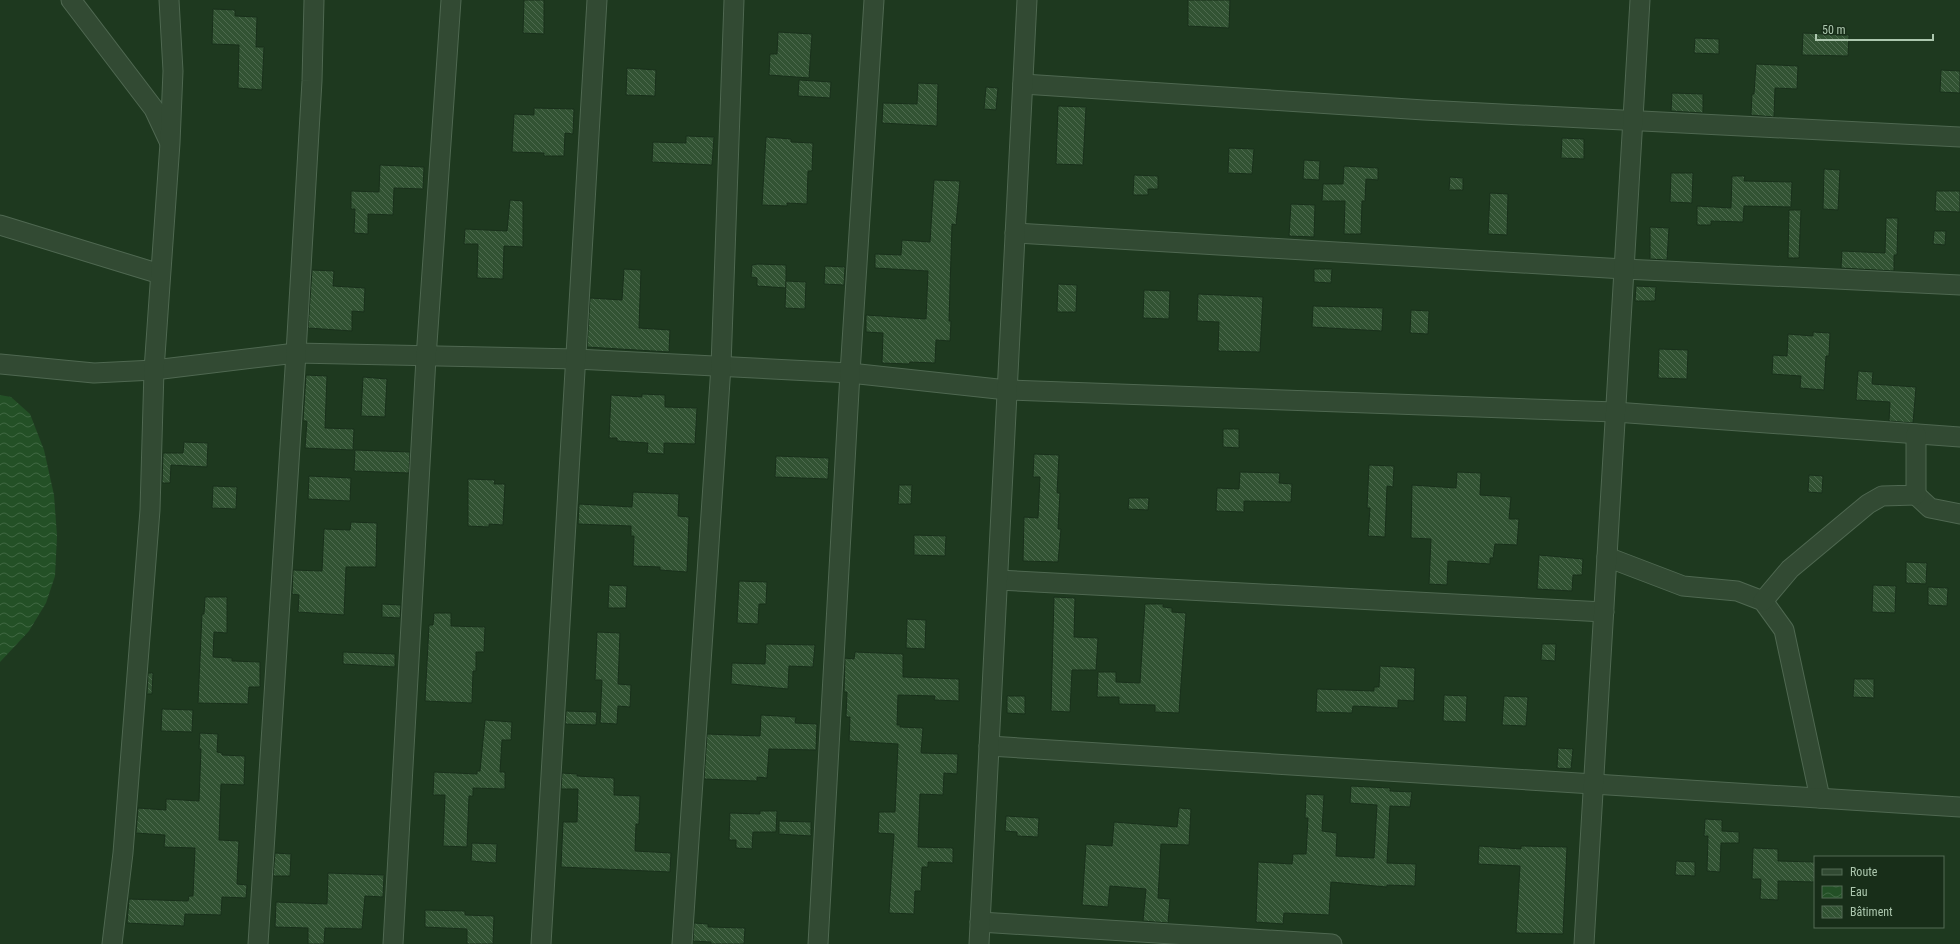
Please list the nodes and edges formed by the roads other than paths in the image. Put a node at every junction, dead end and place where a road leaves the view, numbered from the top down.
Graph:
1 (70, 0) edge
2 (169, 0) edge
3 (314, 0) edge
4 (451, 0) edge
5 (597, 0) edge
6 (734, 0) edge
7 (874, 0) edge
8 (1027, 0) edge
9 (1640, 0) edge
10 (1023, 84) junction
11 (1633, 122) junction
12 (1960, 137) edge
13 (170, 143) junction
14 (0, 225) edge
15 (1016, 233) junction
16 (1624, 269) junction
17 (160, 274) junction
18 (1960, 285) edge
19 (296, 354) junction
20 (426, 358) junction
21 (576, 359) junction
22 (0, 364) edge
23 (721, 366) junction
24 (154, 370) junction
25 (850, 373) junction
26 (1007, 390) junction
27 (1616, 412) junction
28 (1916, 434) junction
29 (1960, 437) edge
30 (1916, 495) junction
31 (1960, 514) edge
32 (1607, 557) junction
33 (998, 580) junction
34 (1763, 601) junction
35 (1604, 612) junction
36 (989, 746) junction
37 (1594, 784) junction
38 (1820, 798) junction
39 (1960, 807) edge
40 (980, 922) junction
41 (112, 944) edge
42 (258, 944) edge
43 (393, 944) edge
44 (541, 944) edge
45 (682, 944) edge
46 (818, 944) edge
47 (979, 944) edge
48 (1332, 944) edge
49 (1584, 944) edge

1 - 13 street
2 - 13 street
3 - 19 street
4 - 20 street
5 - 21 street
6 - 23 street
7 - 25 street
8 - 10 street
9 - 11 street
10 - 11 street
10 - 15 street
11 - 12 street
11 - 16 street
13 - 17 street
14 - 17 street
15 - 16 street
15 - 26 street
16 - 18 street
16 - 27 street
17 - 24 street
19 - 20 street
19 - 24 street
19 - 42 street
20 - 21 street
20 - 43 street
21 - 23 street
21 - 44 street
22 - 24 street
23 - 25 street
23 - 45 street
24 - 41 street
25 - 26 street
25 - 46 street
26 - 27 street
26 - 33 street
27 - 28 street
27 - 32 street
28 - 29 street
28 - 30 street
30 - 31 street
30 - 34 street
32 - 34 street
32 - 35 street
33 - 35 street
33 - 36 street
34 - 38 street
35 - 37 street
36 - 37 street
36 - 40 street
37 - 38 street
37 - 49 street
38 - 39 street
40 - 47 street
40 - 48 street

